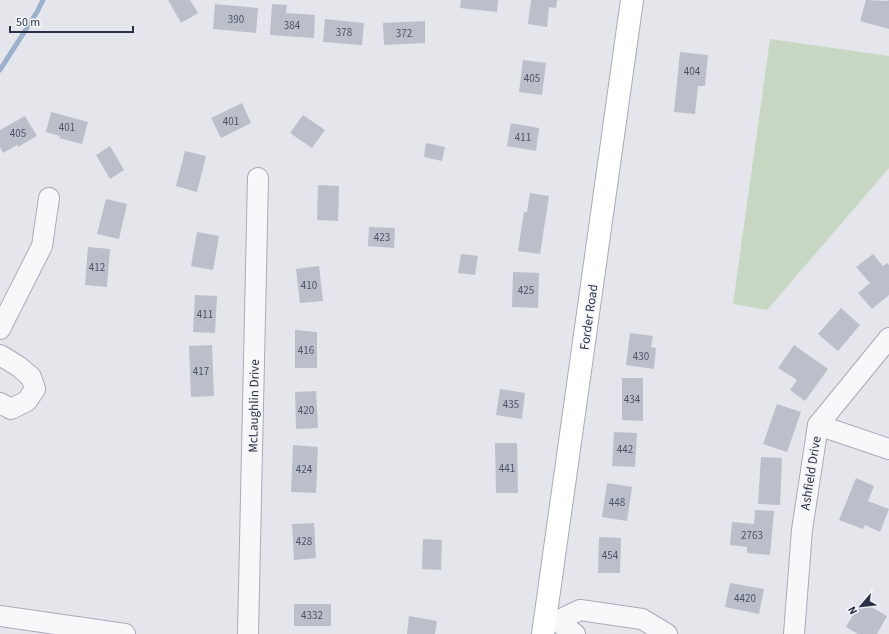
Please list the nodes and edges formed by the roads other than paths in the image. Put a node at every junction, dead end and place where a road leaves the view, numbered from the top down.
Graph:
1 (632, 0) edge
2 (258, 178) dead end
3 (49, 198) dead end
4 (0, 329) edge
5 (889, 338) edge
6 (0, 355) edge
7 (0, 403) edge
8 (818, 425) junction
9 (889, 450) edge
10 (0, 616) edge
11 (548, 625) edge
12 (125, 634) edge
13 (248, 634) edge
14 (575, 634) edge
15 (667, 634) edge
16 (794, 634) edge

1 - 11 main road, Forder Road
2 - 13 street, McLaughlin Drive
3 - 4 street
5 - 8 street, Ashfield Drive
6 - 7 street
8 - 9 street
8 - 16 street, Ashfield Drive
10 - 12 street
11 - 14 street
11 - 15 street

